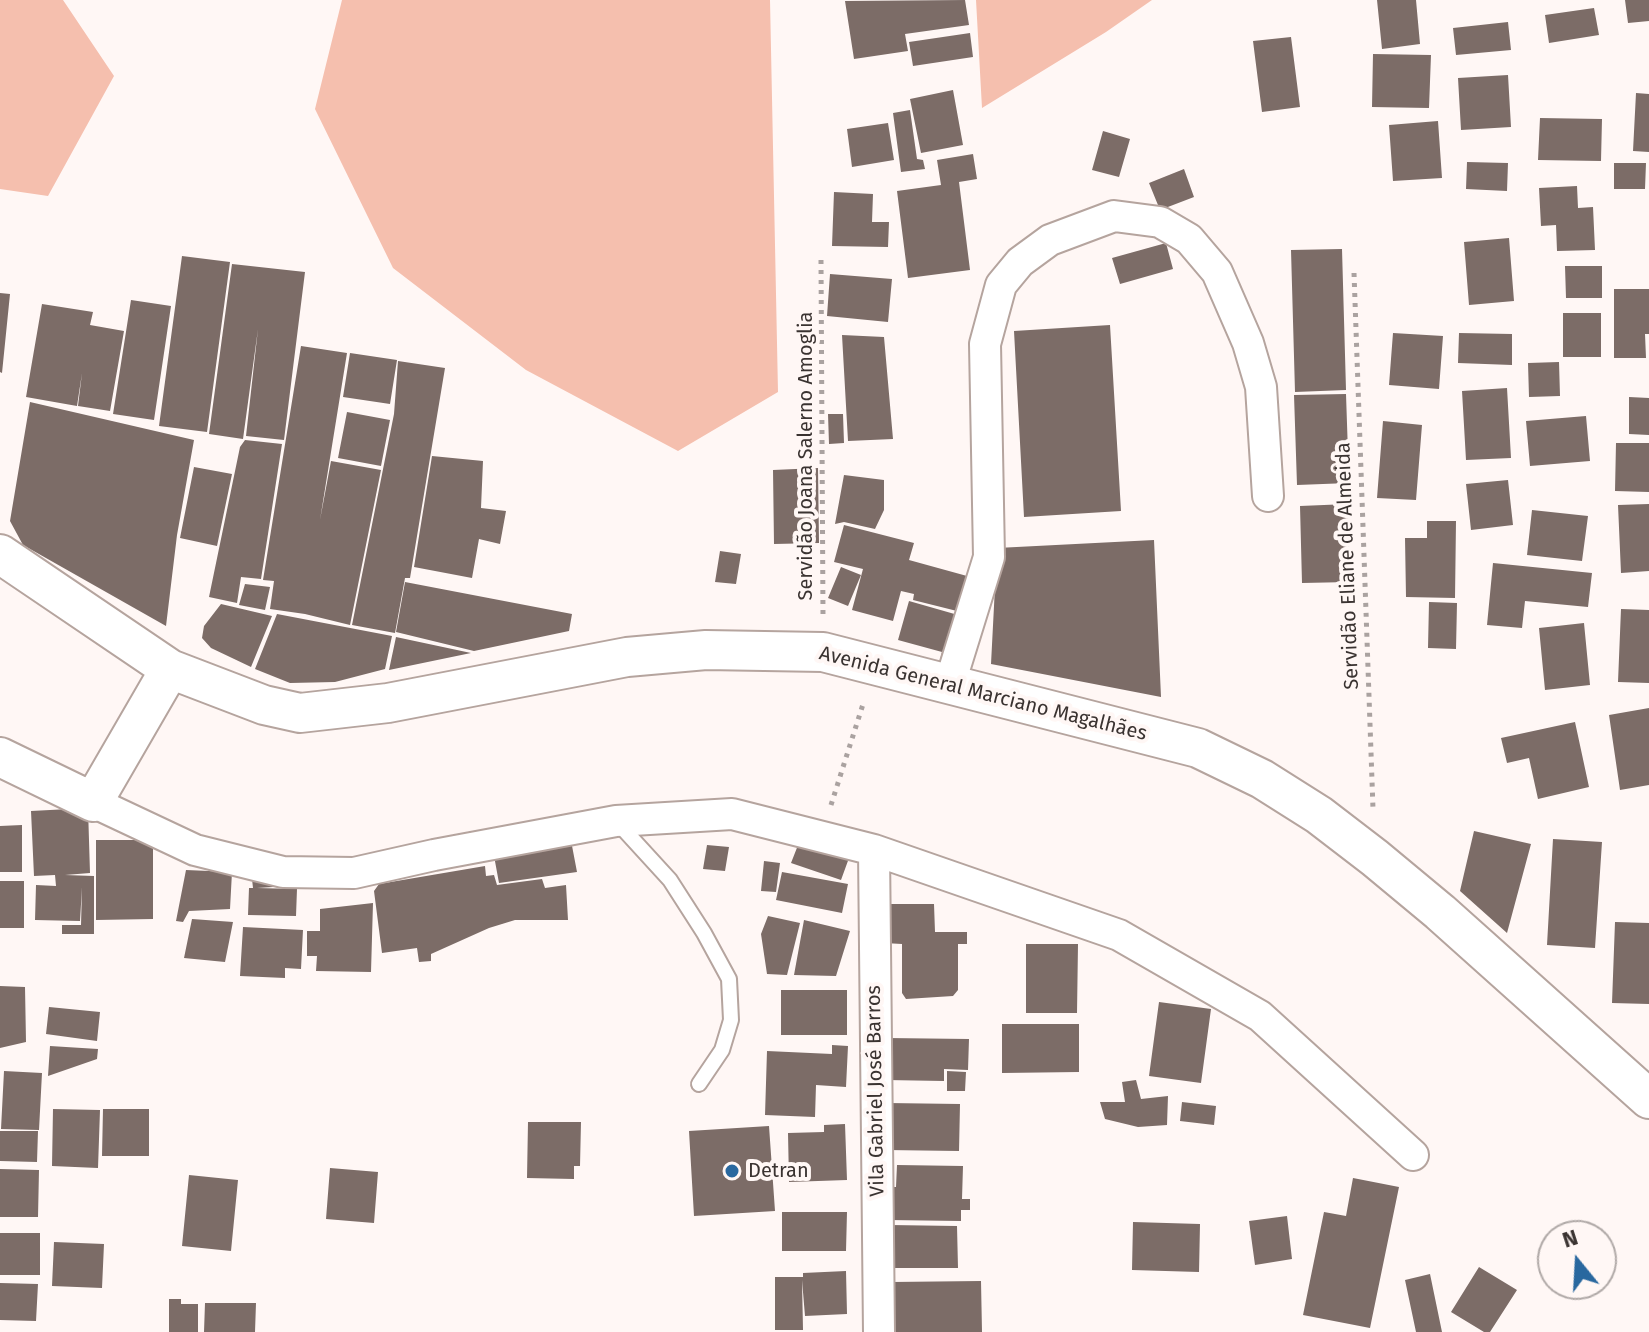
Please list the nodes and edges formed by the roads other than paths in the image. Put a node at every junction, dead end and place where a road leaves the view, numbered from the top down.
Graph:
1 (1268, 496) dead end
2 (0, 554) edge
3 (170, 669) junction
4 (950, 683) junction
5 (0, 757) edge
6 (93, 802) junction
7 (616, 821) junction
8 (874, 850) junction
9 (699, 1084) dead end
10 (1649, 1099) edge
11 (1413, 1155) dead end
12 (879, 1332) edge

1 - 4 street
2 - 3 street, Avenida General Marciano Magalhães
3 - 4 street, Avenida General Marciano Magalhães
3 - 6 street
4 - 10 street, Avenida General Marciano Magalhães
5 - 6 street
6 - 7 street
7 - 8 street
7 - 9 lane
8 - 11 street
8 - 12 street, Vila Gabriel José Barros

